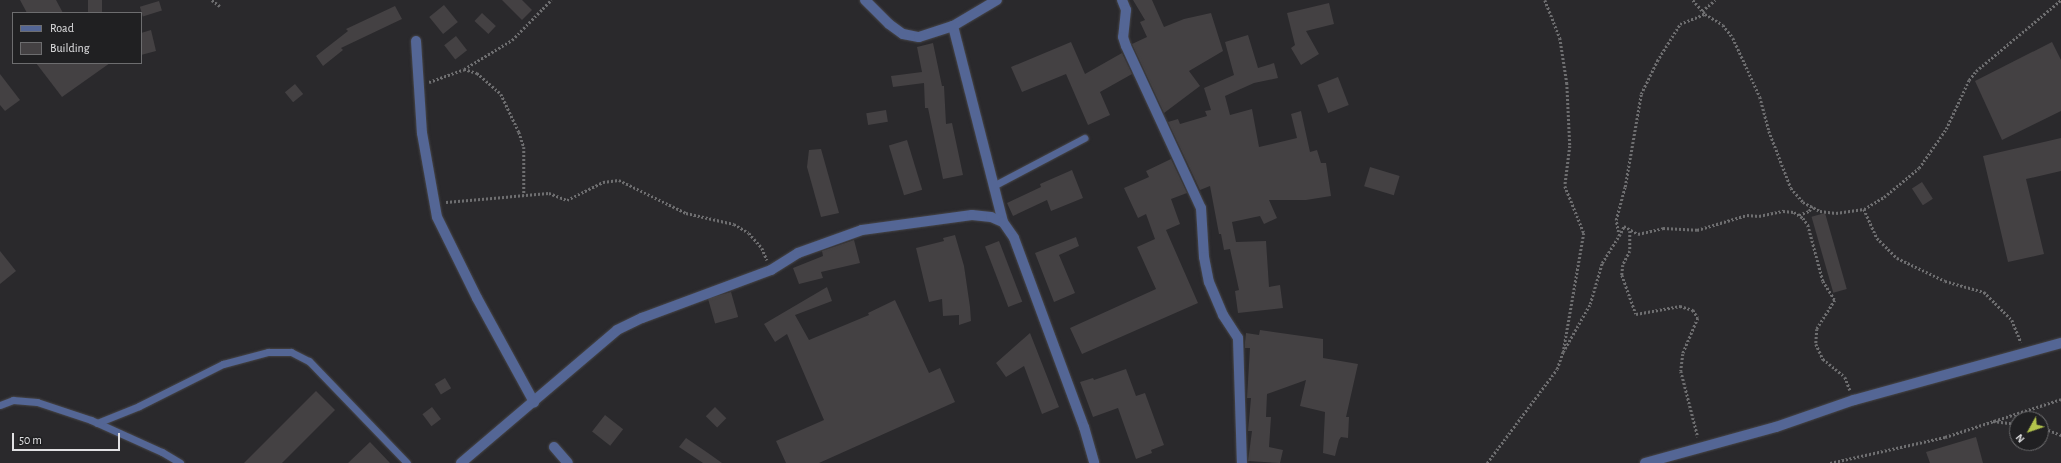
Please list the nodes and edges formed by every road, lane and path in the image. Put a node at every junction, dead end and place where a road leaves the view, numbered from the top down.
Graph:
1 (212, 0) edge
2 (551, 0) edge
3 (865, 0) edge
4 (997, 0) edge
5 (1122, 0) edge
6 (1545, 0) edge
7 (1693, 0) edge
8 (1715, 0) edge
9 (2061, 0) edge
10 (220, 6) dead end
11 (1702, 11) junction
12 (1705, 14) junction
13 (953, 26) junction
14 (416, 40) dead end
15 (464, 68) junction
16 (421, 84) junction
17 (1084, 138) dead end
18 (995, 185) junction
19 (524, 195) junction
20 (434, 204) junction
21 (1812, 206) junction
22 (1864, 209) junction
23 (1798, 215) junction
24 (1003, 222) junction
25 (1629, 231) junction
26 (1619, 236) junction
27 (771, 270) junction
28 (2061, 343) edge
29 (1563, 352) junction
30 (2024, 352) junction
31 (2061, 399) edge
32 (1854, 400) junction
33 (534, 402) junction
34 (0, 405) edge
35 (1991, 421) junction
36 (97, 423) junction
37 (2009, 423) edge
38 (2049, 430) edge
39 (2061, 435) edge
40 (554, 447) dead end
41 (1702, 448) junction
42 (462, 462) edge
43 (180, 463) edge
44 (407, 463) edge
45 (568, 463) edge
46 (1094, 463) edge
47 (1242, 463) edge
48 (1487, 463) edge
49 (1645, 463) edge
50 (1830, 463) edge

1 - 10 path
2 - 15 path
3 - 13 street
4 - 13 street
5 - 47 street
6 - 29 path
7 - 11 path
8 - 11 path
9 - 22 path
11 - 12 path
12 - 21 path
12 - 26 path
13 - 18 street
14 - 16 street
15 - 16 path
15 - 19 path
16 - 20 street
17 - 18 lane
18 - 24 street
19 - 20 path
19 - 27 path
20 - 33 street
21 - 22 path
21 - 23 path
22 - 30 path
23 - 25 path
23 - 32 path
24 - 27 street
24 - 46 street
25 - 26 path
25 - 41 path
26 - 29 path
27 - 33 street
28 - 30 street
29 - 48 path
30 - 32 street
31 - 35 path
32 - 41 street
33 - 42 street
34 - 36 lane
35 - 37 path
35 - 50 path
36 - 43 lane
36 - 44 lane
38 - 39 path
40 - 45 street
41 - 49 street

